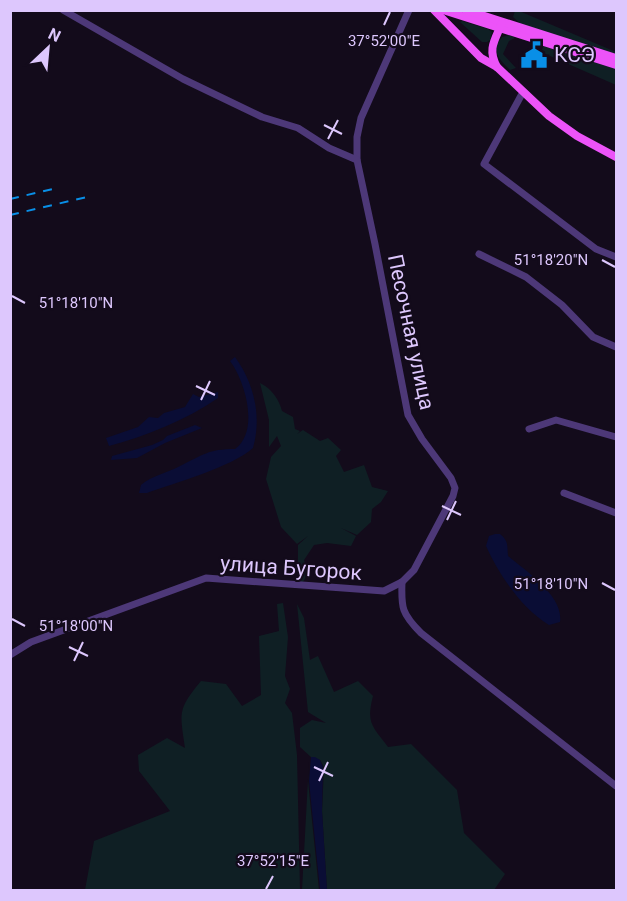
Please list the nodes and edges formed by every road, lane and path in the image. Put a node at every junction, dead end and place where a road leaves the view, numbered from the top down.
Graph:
1 (63, 10) edge
2 (409, 10) edge
3 (434, 10) edge
4 (443, 10) edge
5 (466, 10) edge
6 (501, 25) junction
7 (616, 58) edge
8 (616, 65) edge
9 (497, 67) junction
10 (523, 92) junction
11 (616, 157) edge
12 (357, 160) junction
13 (479, 254) dead end
14 (616, 257) edge
15 (616, 347) edge
16 (529, 429) dead end
17 (616, 437) edge
18 (564, 494) dead end
19 (616, 513) edge
20 (402, 582) junction
21 (10, 655) edge
22 (616, 786) edge

1 - 12 street
2 - 12 street
3 - 9 main road
4 - 6 main road
5 - 6 main road
6 - 7 main road
6 - 8 main road
6 - 9 main road
9 - 10 main road
10 - 11 main road
10 - 14 street
12 - 20 street, Песочная улица
13 - 15 street
16 - 17 street
18 - 19 street
20 - 21 street, улица Бугорок
20 - 22 street

